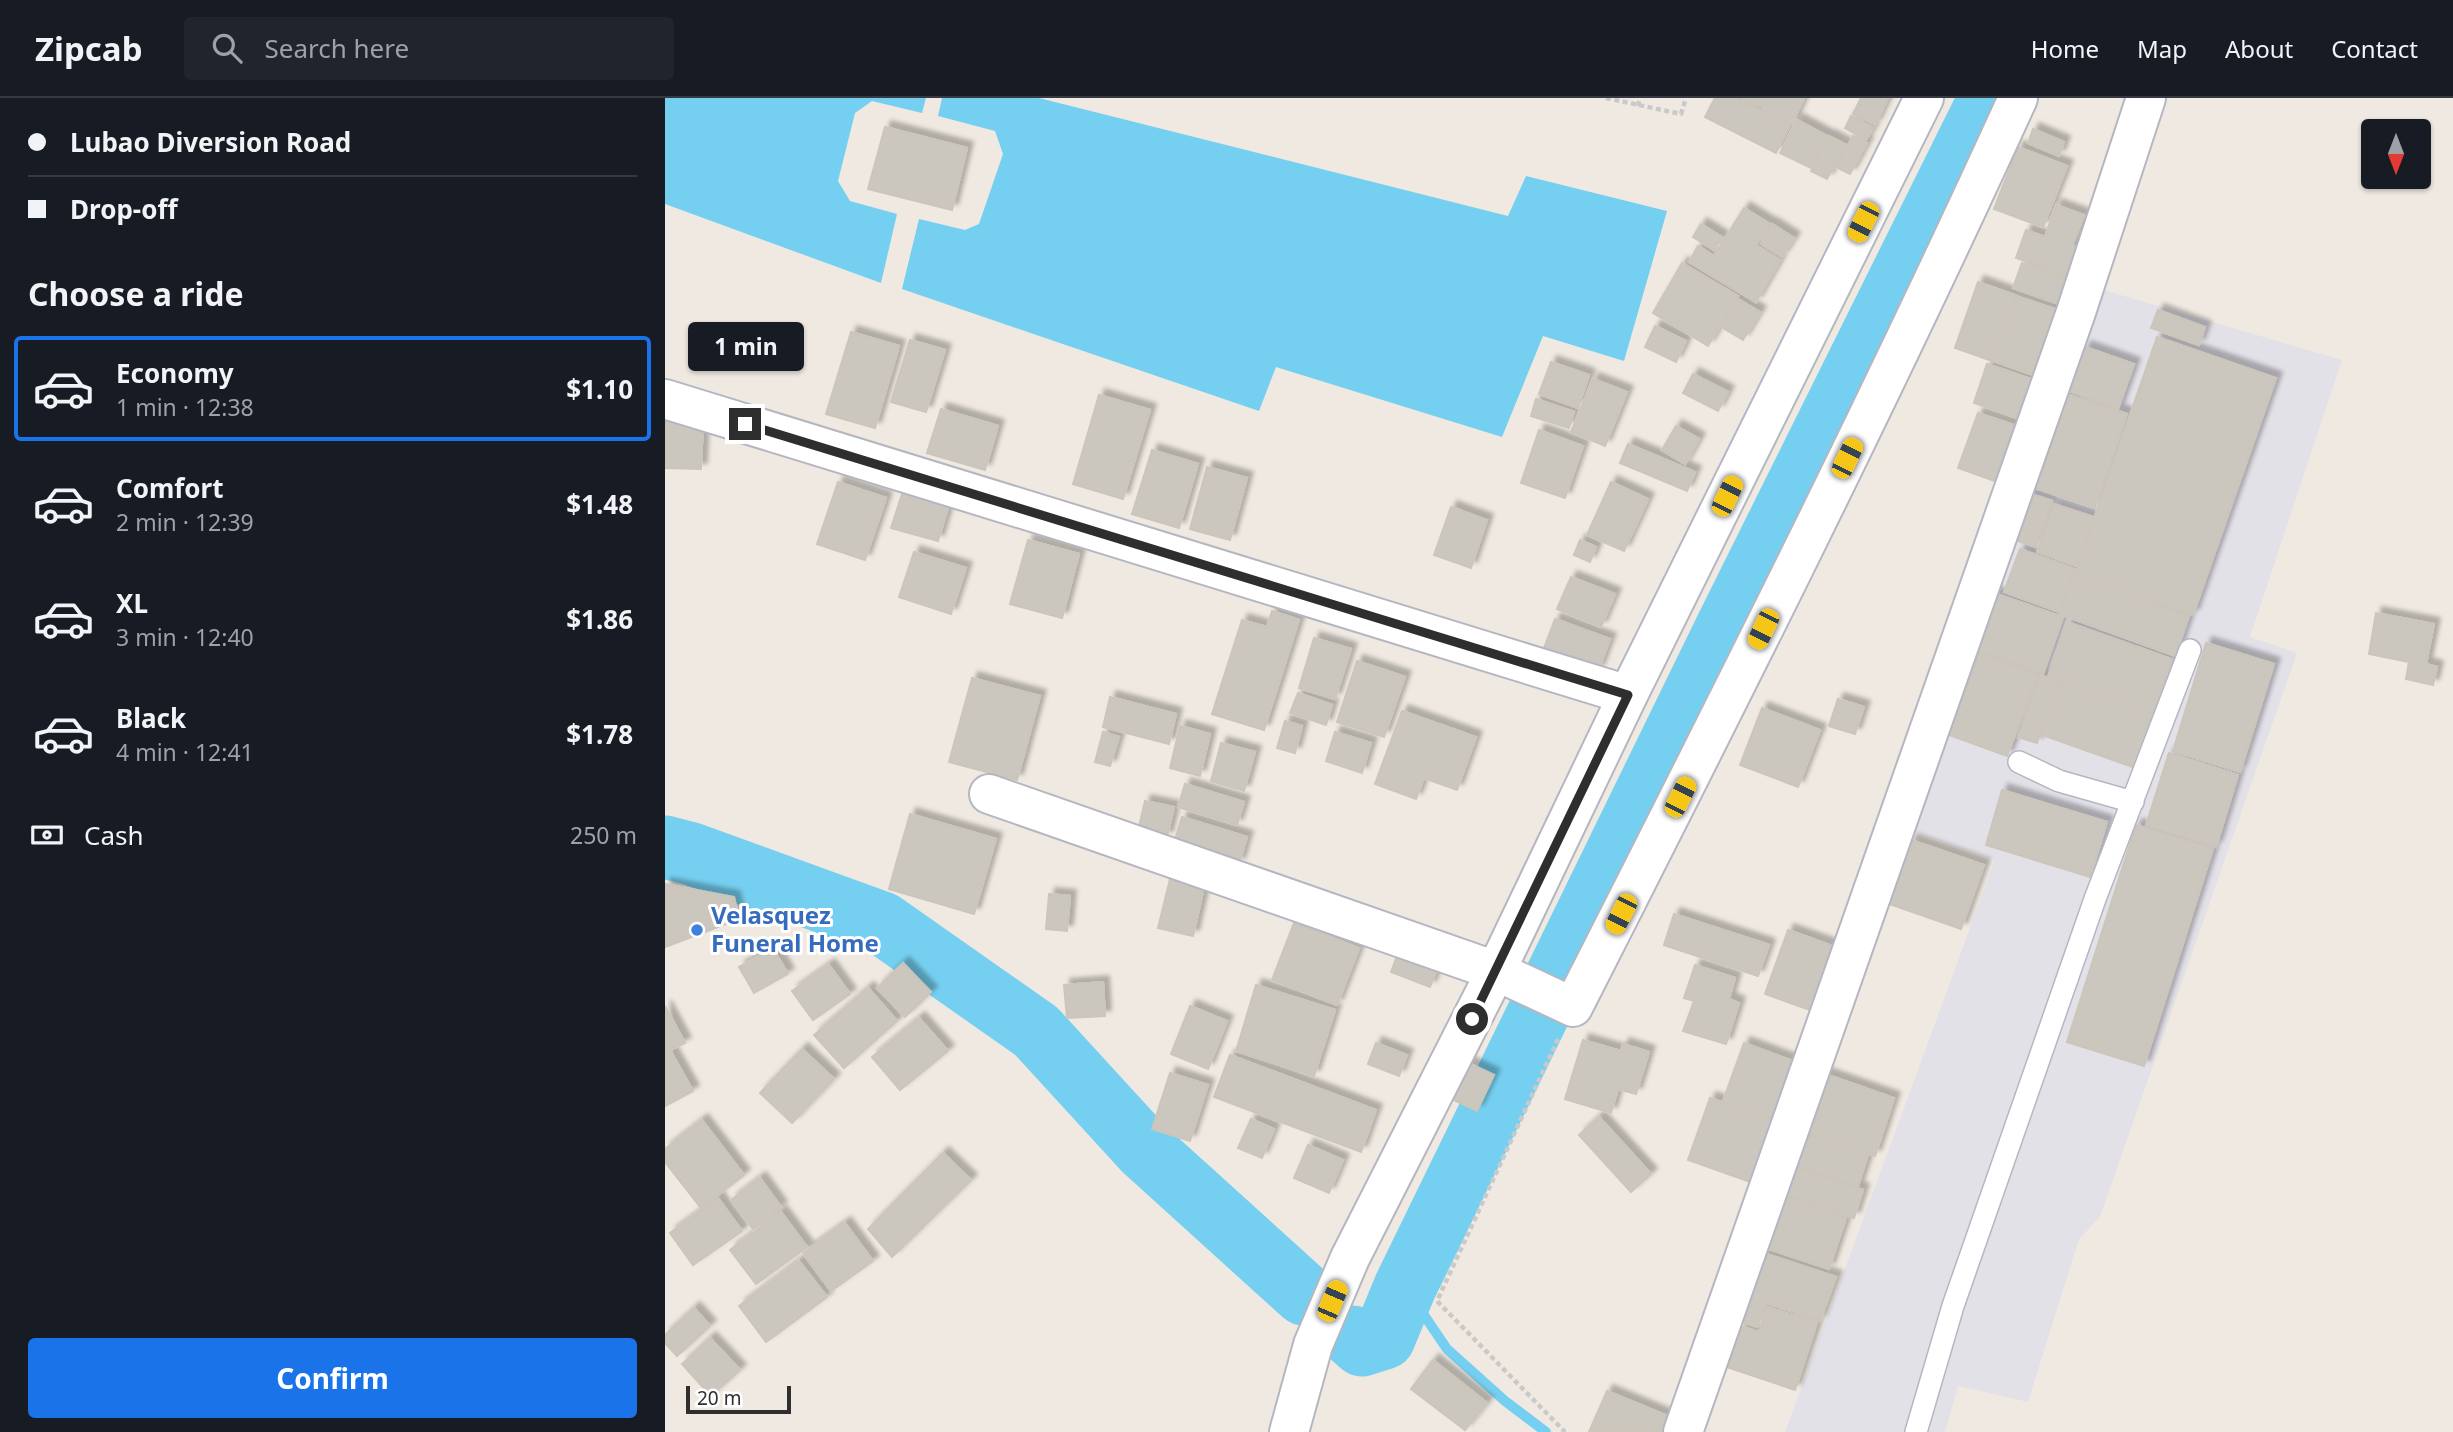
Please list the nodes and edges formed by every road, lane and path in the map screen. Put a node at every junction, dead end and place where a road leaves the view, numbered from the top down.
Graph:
1 (1607, 98) edge
2 (1640, 98) edge
3 (1686, 98) edge
4 (1924, 98) edge
5 (2018, 98) edge
6 (2146, 98) edge
7 (1638, 106) junction
8 (665, 399) edge
9 (2190, 650) dead end
10 (1628, 695) junction
11 (2019, 762) dead end
12 (989, 794) dead end
13 (2133, 802) junction
14 (1502, 974) junction
15 (1567, 1005) junction
16 (1289, 1432) edge
17 (1565, 1432) edge
18 (1683, 1432) edge
19 (1916, 1432) edge

1 - 7 path
2 - 7 path
3 - 7 path
4 - 10 street
5 - 15 street
6 - 18 street
8 - 10 street
9 - 13 lane
10 - 14 street
11 - 13 lane
12 - 14 street
13 - 19 lane
14 - 15 street
14 - 16 street
15 - 17 path

